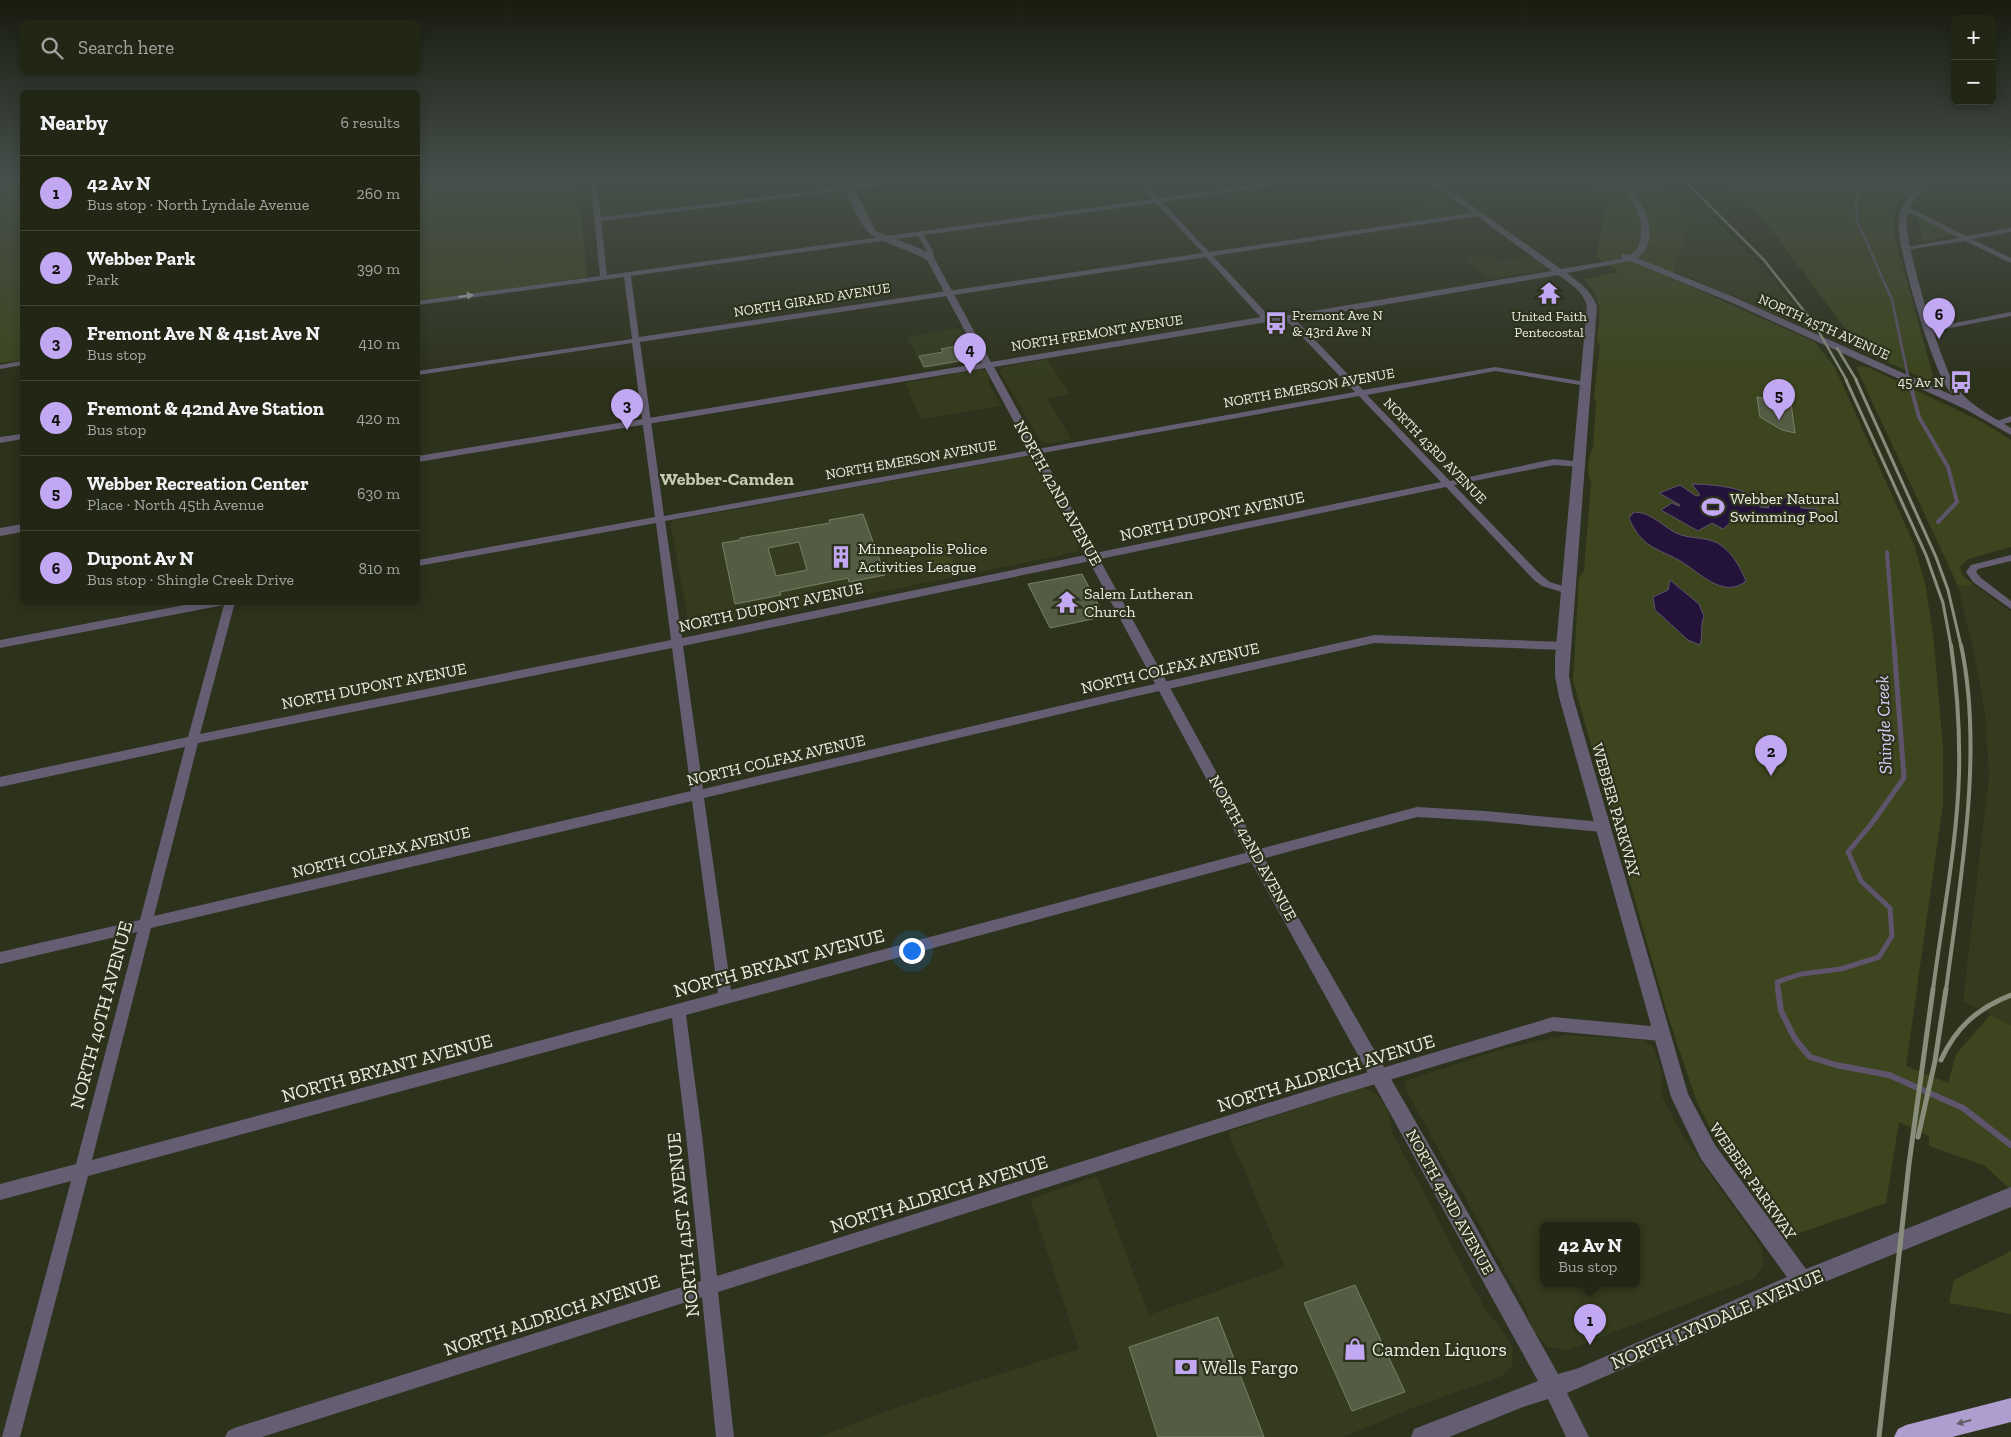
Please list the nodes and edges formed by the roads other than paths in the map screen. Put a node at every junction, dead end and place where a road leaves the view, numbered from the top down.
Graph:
1 (601, 244) edge
2 (839, 244) edge
3 (899, 244) edge
4 (926, 244) edge
5 (1198, 244) edge
6 (1274, 244) edge
7 (1522, 244) edge
8 (1643, 244) edge
9 (1905, 244) edge
10 (1933, 244) edge
11 (1979, 244) edge
12 (1906, 249) junction
13 (1207, 254) junction
14 (1626, 256) junction
15 (930, 258) junction
16 (2011, 261) edge
17 (1563, 272) junction
18 (627, 274) junction
19 (604, 277) junction
20 (949, 293) junction
21 (420, 303) edge
22 (2011, 314) edge
23 (1289, 318) junction
24 (1267, 319) junction
25 (1930, 330) junction
26 (636, 341) junction
27 (20, 363) edge
28 (988, 366) junction
29 (0, 367) edge
30 (420, 373) edge
31 (1586, 384) junction
32 (1360, 393) junction
33 (1969, 407) junction
34 (2011, 419) edge
35 (648, 421) junction
36 (1996, 423) junction
37 (2011, 432) edge
38 (20, 437) edge
39 (0, 440) edge
40 (1035, 452) junction
41 (420, 459) edge
42 (1579, 464) junction
43 (1448, 484) junction
44 (659, 519) junction
45 (20, 528) edge
46 (0, 532) edge
47 (1093, 558) junction
48 (2011, 558) edge
49 (420, 563) edge
50 (1568, 591) junction
51 (205, 605) edge
52 (229, 605) edge
53 (2011, 606) edge
54 (677, 643) junction
55 (0, 644) edge
56 (1564, 646) junction
57 (1164, 686) junction
58 (194, 739) junction
59 (0, 782) edge
60 (698, 795) junction
61 (1602, 827) junction
62 (1257, 855) junction
63 (146, 923) junction
64 (0, 958) edge
65 (725, 997) junction
66 (678, 1010) junction
67 (1661, 1034) junction
68 (1380, 1077) junction
69 (81, 1170) junction
70 (0, 1192) edge
71 (2011, 1197) edge
72 (1802, 1281) junction
73 (710, 1286) junction
74 (1553, 1387) junction
75 (2011, 1410) edge
76 (11, 1437) edge
77 (234, 1437) edge
78 (725, 1437) edge
79 (1422, 1437) edge
80 (1578, 1437) edge
81 (1906, 1437) edge

1 - 19 street
2 - 18 street
3 - 15 street
4 - 15 street, NORTH 42ND AVENUE
5 - 13 street
6 - 13 street, NORTH GIRARD AVENUE
7 - 17 street
8 - 14 street
9 - 12 street
10 - 12 street
11 - 16 street
12 - 25 street
13 - 20 street, NORTH GIRARD AVENUE
13 - 24 street
14 - 17 street, NORTH FREMONT AVENUE
14 - 33 street, NORTH 45TH AVENUE
15 - 20 street, NORTH 42ND AVENUE
17 - 23 street, NORTH FREMONT AVENUE
17 - 31 street, WEBBER PARKWAY
18 - 19 street
18 - 26 street
21 -> 19 street
20 - 26 street, NORTH GIRARD AVENUE
20 - 28 street, NORTH 42ND AVENUE
22 - 25 street
23 - 24 street, NORTH FREMONT AVENUE
23 - 32 street, NORTH 43RD AVENUE
24 - 28 street, NORTH FREMONT AVENUE
25 - 33 street
26 - 30 street, NORTH GIRARD AVENUE
26 - 35 street
27 - 29 street
28 - 35 street, NORTH FREMONT AVENUE
28 - 40 street, NORTH 42ND AVENUE
31 - 32 street, NORTH EMERSON AVENUE
31 - 42 street, WEBBER PARKWAY
32 - 40 street, NORTH EMERSON AVENUE
32 - 43 street, NORTH 43RD AVENUE
33 - 36 street, NORTH 45TH AVENUE
34 - 36 street
35 - 41 street, NORTH FREMONT AVENUE
35 - 44 street
36 - 37 street, NORTH 45TH AVENUE
38 - 39 street
40 - 44 street, NORTH EMERSON AVENUE
40 - 47 street, NORTH 42ND AVENUE
42 - 43 street, NORTH DUPONT AVENUE
42 - 50 street, WEBBER PARKWAY
43 - 47 street, NORTH DUPONT AVENUE
43 - 50 street, NORTH 43RD AVENUE
44 - 49 street, NORTH EMERSON AVENUE
44 - 54 street
45 - 46 street
47 - 54 street, NORTH DUPONT AVENUE
47 - 57 street, NORTH 42ND AVENUE
48 - 53 street
50 - 56 street, WEBBER PARKWAY
51 - 55 street
52 - 58 street, NORTH 40TH AVENUE
54 - 58 street, NORTH DUPONT AVENUE
54 - 60 street
56 - 57 street, NORTH COLFAX AVENUE
56 - 61 street, WEBBER PARKWAY
57 - 60 street, NORTH COLFAX AVENUE
57 - 62 street, NORTH 42ND AVENUE
58 - 59 street, NORTH DUPONT AVENUE
58 - 63 street, NORTH 40TH AVENUE
60 - 63 street, NORTH COLFAX AVENUE
60 - 65 street
61 - 62 street, NORTH BRYANT AVENUE
61 - 67 street, WEBBER PARKWAY
62 - 65 street, NORTH BRYANT AVENUE
62 - 68 street, NORTH 42ND AVENUE
63 - 64 street, NORTH COLFAX AVENUE
63 - 69 street, NORTH 40TH AVENUE
65 - 66 street, NORTH BRYANT AVENUE
66 - 69 street, NORTH BRYANT AVENUE
66 - 73 street, NORTH 41ST AVENUE
67 - 68 street, NORTH ALDRICH AVENUE
67 - 72 street, WEBBER PARKWAY
68 - 73 street, NORTH ALDRICH AVENUE
68 - 74 street, NORTH 42ND AVENUE
69 - 70 street, NORTH BRYANT AVENUE
69 - 76 street, NORTH 40TH AVENUE
71 - 72 street, NORTH LYNDALE AVENUE
72 - 74 street, NORTH LYNDALE AVENUE
73 - 77 street, NORTH ALDRICH AVENUE
73 - 78 street, NORTH 41ST AVENUE
74 - 79 street, NORTH LYNDALE AVENUE
74 - 80 street, NORTH 42ND AVENUE
75 -> 81 highway

